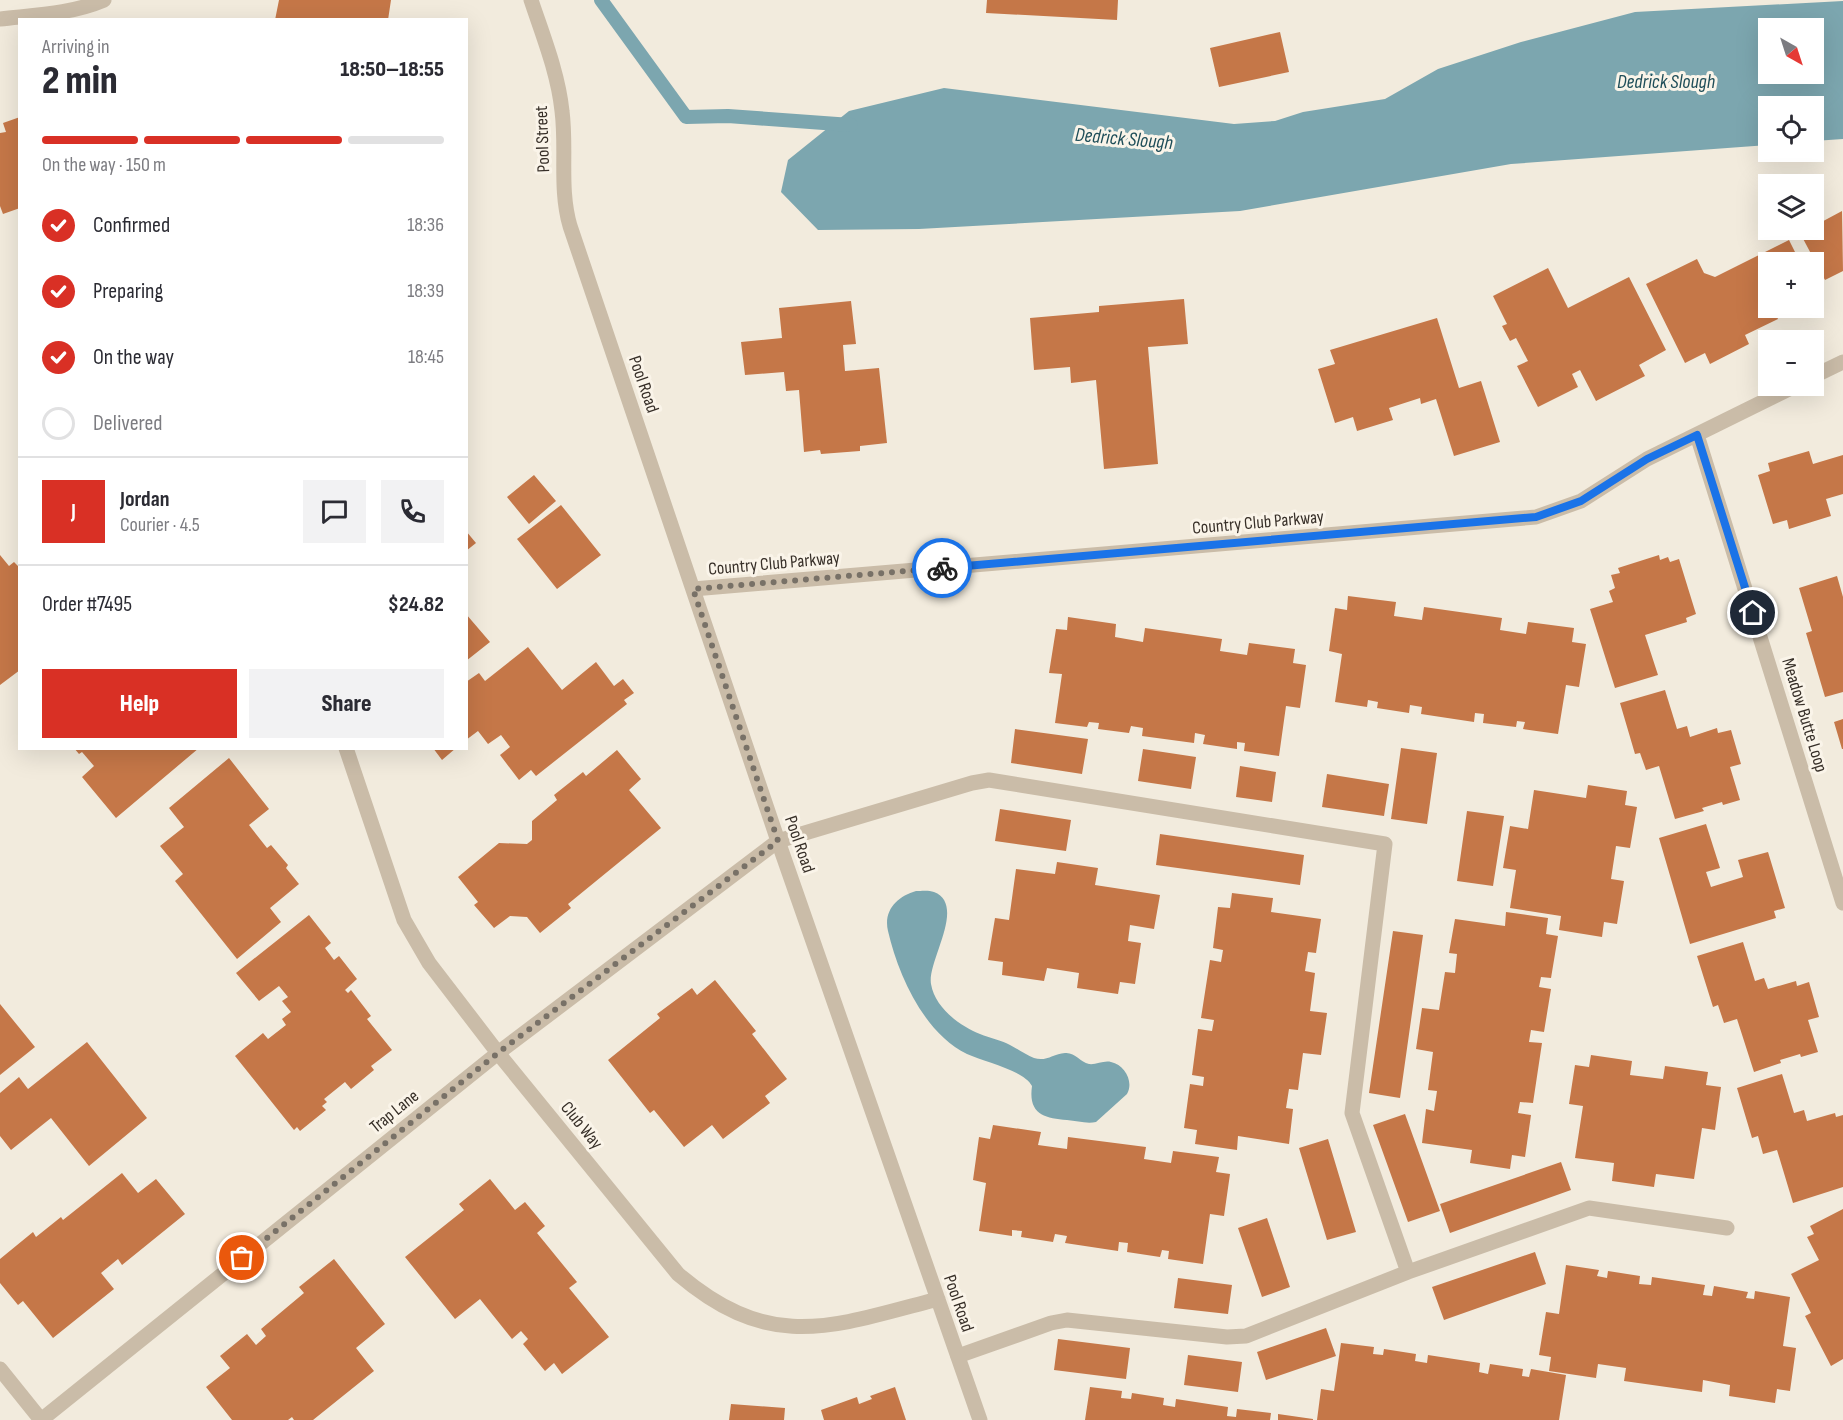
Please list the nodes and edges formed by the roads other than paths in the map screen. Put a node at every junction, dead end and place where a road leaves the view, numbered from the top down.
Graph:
1 (104, 0) edge
2 (531, 0) edge
3 (0, 20) edge
4 (587, 278) joint
5 (1843, 362) edge
6 (1824, 371) edge
7 (1776, 396) edge
8 (1697, 435) junction
9 (693, 589) junction
10 (347, 750) edge
11 (778, 841) junction
12 (1843, 903) edge
13 (498, 1053) junction
14 (1727, 1228) dead end
15 (1408, 1272) junction
16 (938, 1299) junction
17 (958, 1356) junction
18 (0, 1369) edge
19 (41, 1420) edge
20 (981, 1420) edge

1 - 3 street
2 - 4 street, Pool Street
4 - 9 street, Pool Road
5 - 6 street
7 - 8 street, Country Club Parkway
8 - 9 street, Country Club Parkway
8 - 12 street, Meadow Butte Loop
9 - 11 street, Pool Road
10 - 13 street, Club Way
11 - 13 street, Trap Lane
11 - 15 street
11 - 16 street, Pool Road
13 - 16 street, Club Way
13 - 19 street, Trap Lane
14 - 15 street
15 - 17 street
16 - 17 street, Pool Road
17 - 20 street, Pool Road
18 - 19 street

